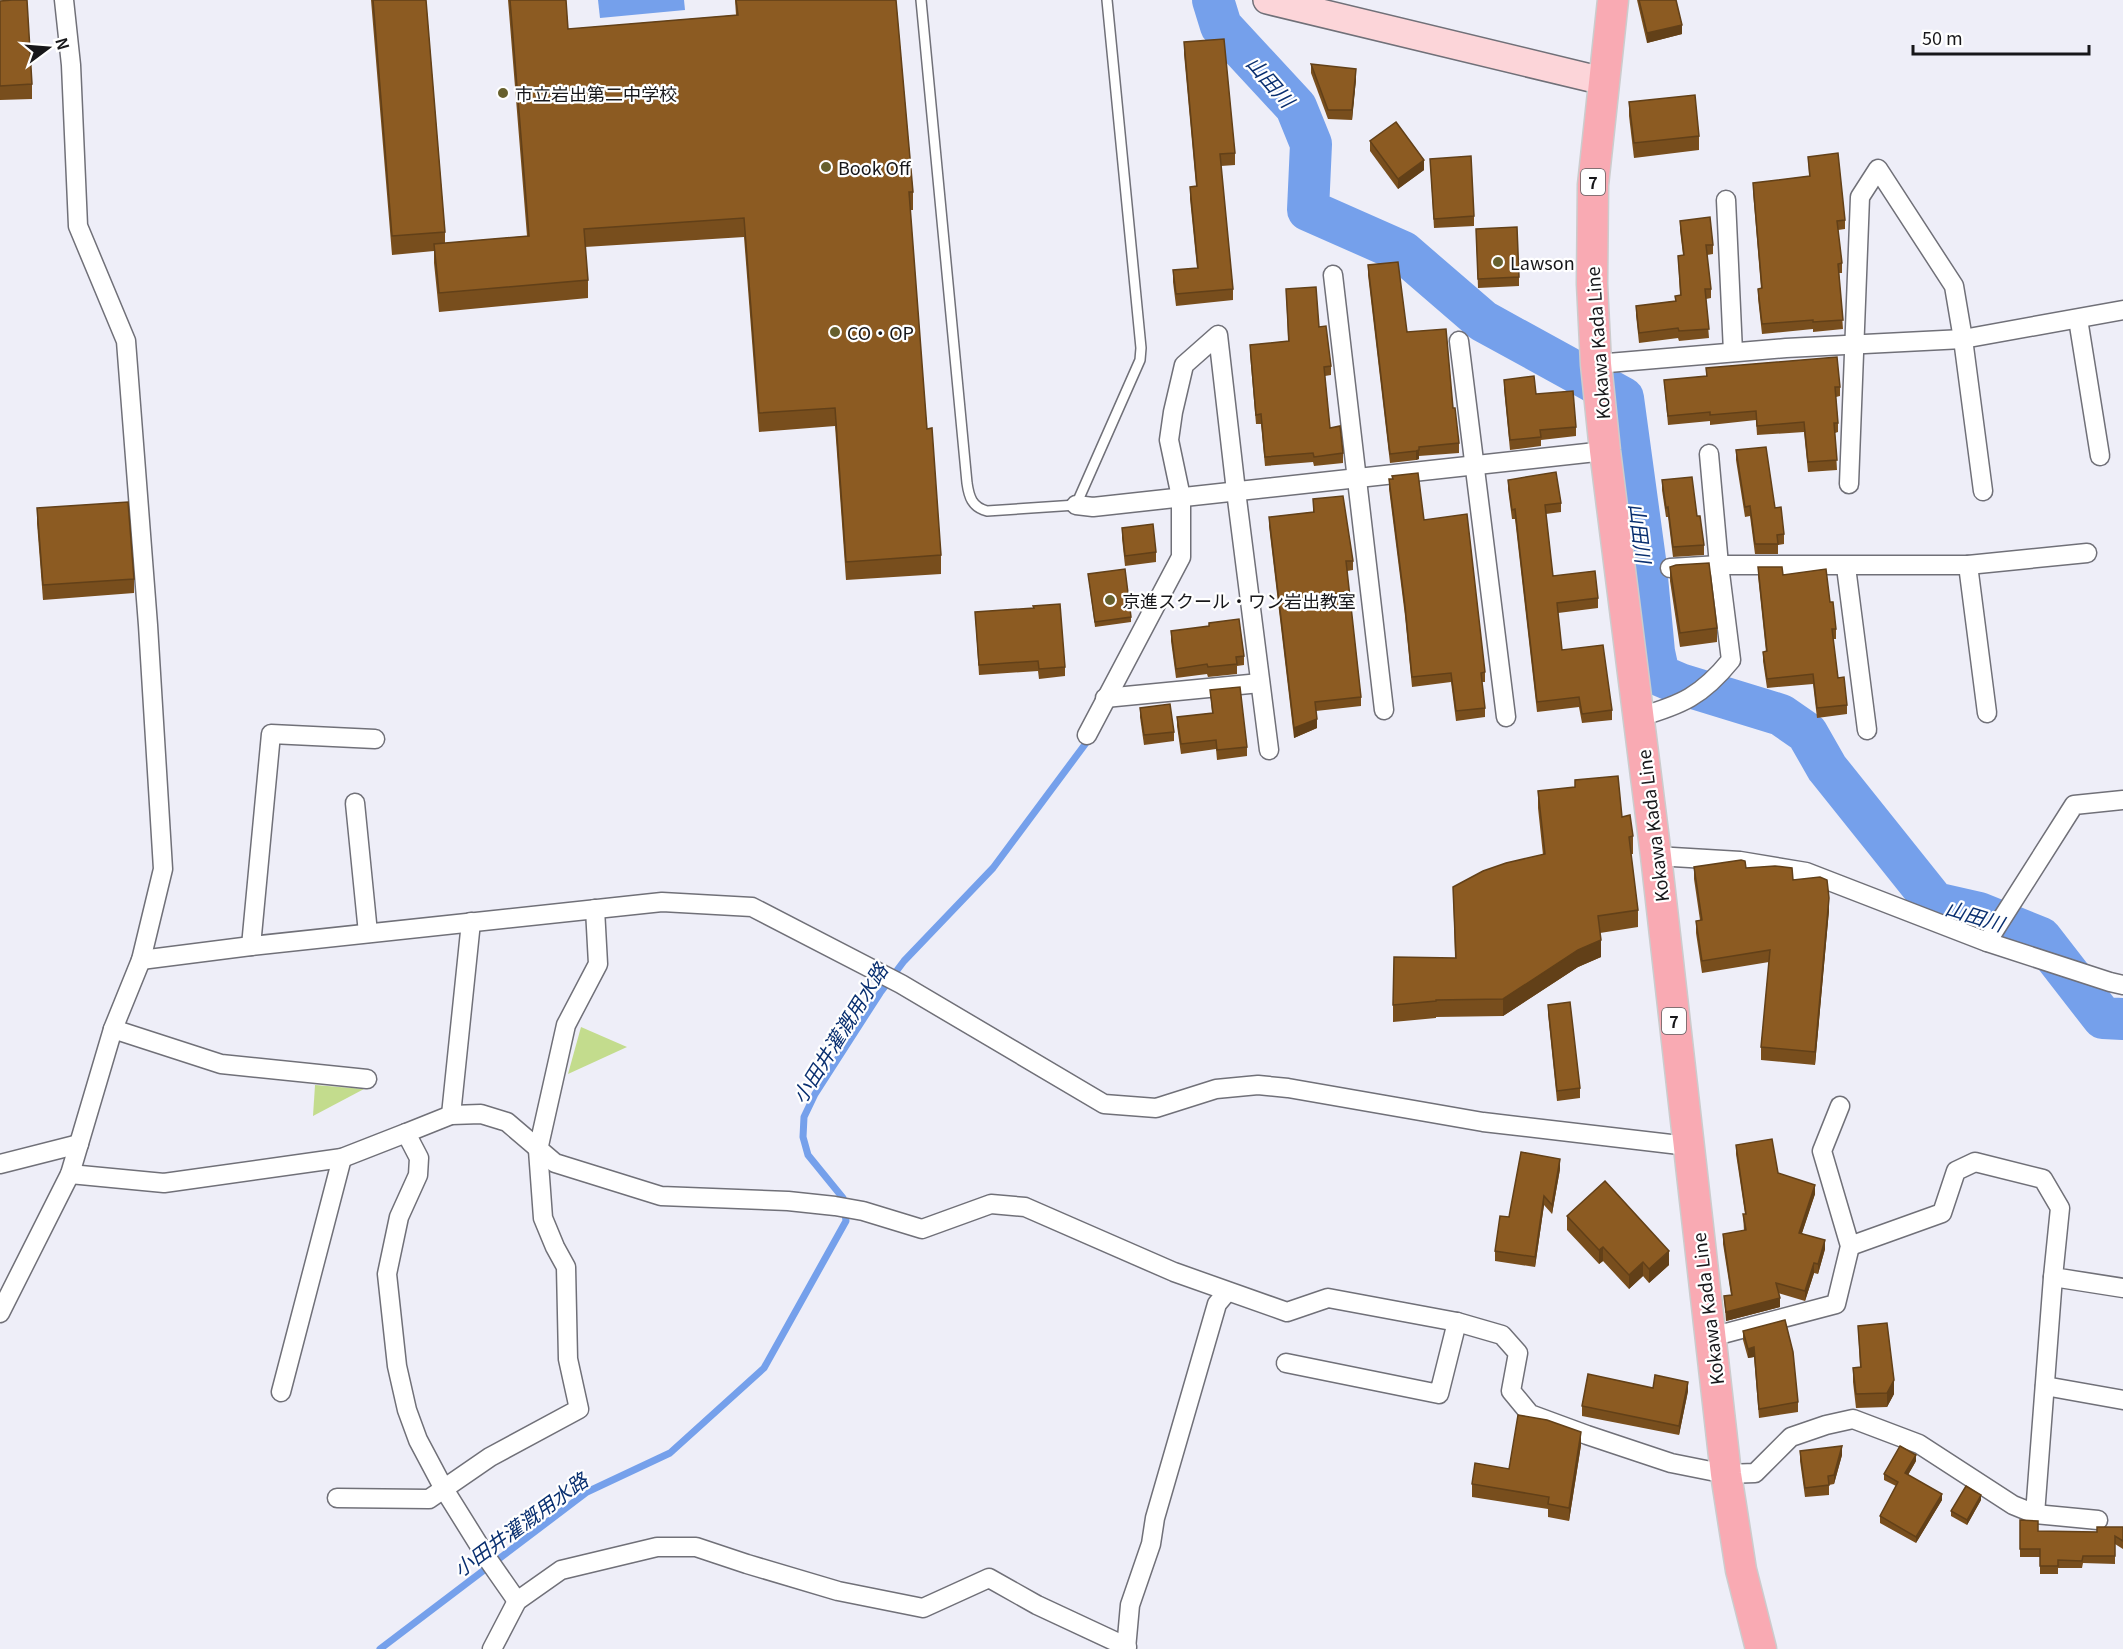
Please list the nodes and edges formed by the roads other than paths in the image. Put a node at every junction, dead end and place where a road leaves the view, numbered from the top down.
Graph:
1 (64, 0) edge
2 (921, 0) edge
3 (1107, 0) edge
4 (1267, 0) edge
5 (1612, 0) edge
6 (1603, 81) junction
7 (1726, 200) dead end
8 (1333, 276) dead end
9 (2123, 310) edge
10 (2078, 319) junction
11 (1963, 339) junction
12 (1459, 341) dead end
13 (1855, 345) junction
14 (1732, 352) junction
15 (1598, 377) junction
16 (1605, 451) junction
17 (1709, 454) dead end
18 (2100, 456) dead end
19 (1475, 466) junction
20 (1358, 478) junction
21 (1849, 484) dead end
22 (1983, 491) dead end
23 (1236, 492) junction
24 (1181, 497) junction
25 (1076, 505) junction
26 (2087, 553) dead end
27 (1719, 565) junction
28 (1968, 565) junction
29 (1846, 567) junction
30 (1670, 568) edge
31 (1260, 683) junction
32 (1105, 698) junction
33 (1384, 710) dead end
34 (1987, 713) dead end
35 (1506, 717) dead end
36 (1639, 717) junction
37 (1867, 730) dead end
38 (1087, 735) dead end
39 (375, 739) dead end
40 (1269, 750) dead end
41 (2123, 800) edge
42 (355, 803) dead end
43 (1656, 856) junction
44 (595, 909) junction
45 (471, 922) junction
46 (368, 933) junction
47 (1987, 942) junction
48 (251, 946) junction
49 (141, 960) junction
50 (2123, 985) edge
51 (113, 1029) junction
52 (367, 1079) dead end
53 (1840, 1106) dead end
54 (451, 1115) junction
55 (406, 1133) junction
56 (79, 1144) junction
57 (1688, 1146) junction
58 (538, 1150) junction
59 (342, 1158) junction
60 (0, 1164) edge
61 (70, 1174) junction
62 (1850, 1246) junction
63 (2054, 1277) junction
64 (2123, 1288) edge
65 (1227, 1292) junction
66 (0, 1313) edge
67 (1457, 1322) junction
68 (1711, 1337) junction
69 (1286, 1363) dead end
70 (2045, 1386) junction
71 (281, 1392) dead end
72 (2123, 1400) edge
73 (1725, 1474) junction
74 (444, 1489) junction
75 (337, 1498) dead end
76 (2035, 1514) junction
77 (2098, 1520) dead end
78 (517, 1601) junction
79 (1127, 1648) edge
80 (492, 1649) edge
81 (1761, 1649) edge

1 - 49 street
2 - 25 lane
3 - 25 lane
4 - 6 street
5 - 6 main road, Kokawa Kada Line / 7
6 - 15 main road, Kokawa Kada Line / 7
7 - 14 street
8 - 20 street
9 - 10 street
10 - 11 street
10 - 18 street
11 - 13 street
11 - 13 street
11 - 22 street
12 - 19 street
13 - 14 street
13 - 21 street
14 - 15 street
15 - 16 main road, Kokawa Kada Line / 7
16 - 19 street
16 - 36 main road, Kokawa Kada Line / 7
17 - 27 street
19 - 20 street
19 - 35 street
20 - 23 street
20 - 33 street
23 - 24 street
23 - 24 street
23 - 31 street
24 - 25 street
24 - 32 street
26 - 28 street
27 - 29 street
27 - 30 street
27 - 36 street
28 - 29 street
28 - 34 street
29 - 37 street
31 - 32 street
31 - 40 street
32 - 38 street
36 - 43 main road, Kokawa Kada Line / 7
39 - 48 street
41 - 47 street
42 - 46 street
43 - 47 street
43 - 57 main road, Kokawa Kada Line / 7
44 - 45 street
44 - 57 street
44 - 58 street
45 - 46 street
45 - 54 street
46 - 48 street
47 - 50 street
48 - 49 street
49 - 51 street
51 - 52 street
51 - 56 street
53 - 62 street
54 - 55 street
54 - 58 street
55 - 59 street
55 - 74 street
56 - 60 street
56 - 61 street
57 - 68 main road, Kokawa Kada Line / 7
58 - 65 street
58 - 74 street
59 - 61 street
59 - 71 street
61 - 66 street
62 - 63 street
62 - 68 street
63 - 64 street
63 - 70 street
65 - 67 street
65 - 79 street
67 - 69 street
67 - 73 street
68 - 73 main road, Kokawa Kada Line / 7
70 - 72 street
70 - 76 street
73 - 76 street
73 - 81 main road, Kokawa Kada Line / 7
74 - 75 street
74 - 78 street
76 - 77 street
78 - 79 street
78 - 80 street

